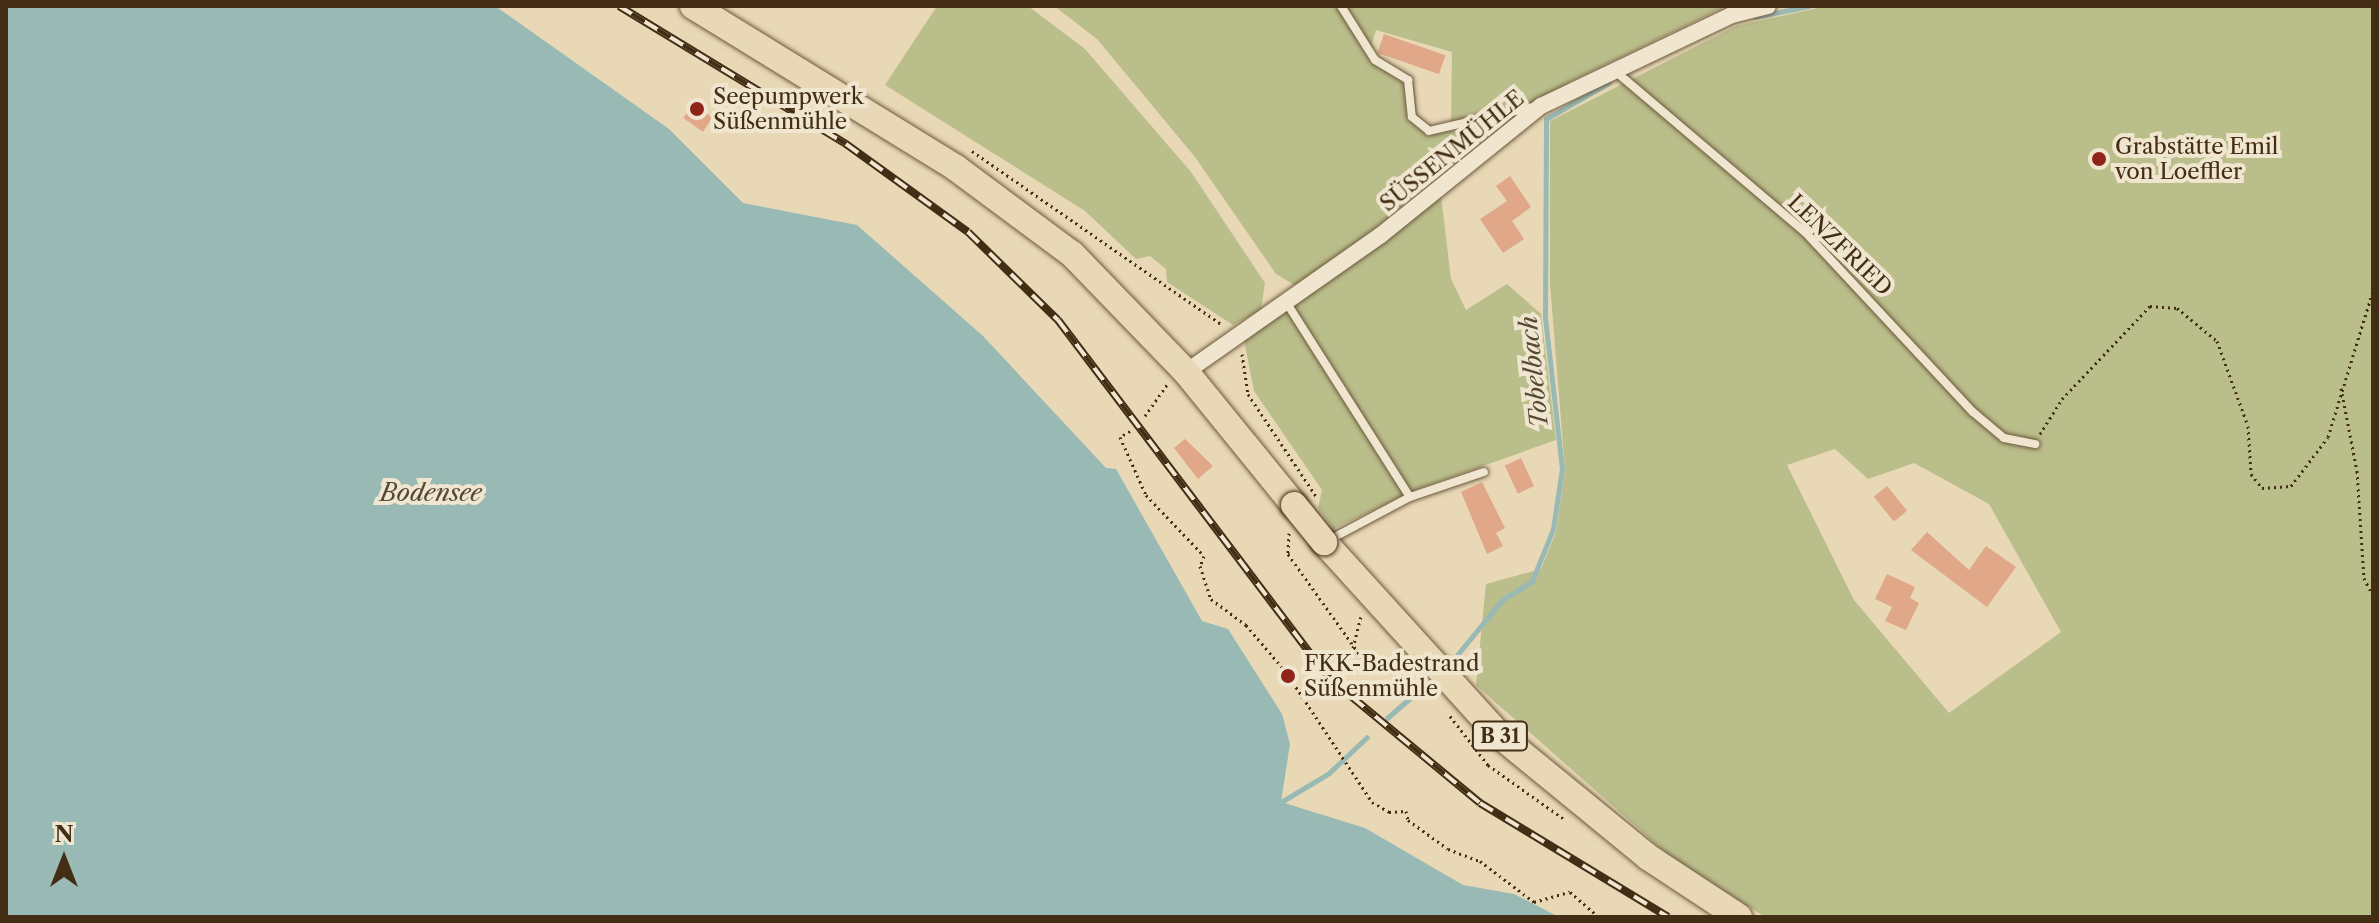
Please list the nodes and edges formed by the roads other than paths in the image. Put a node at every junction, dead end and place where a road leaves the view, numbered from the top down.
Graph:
1 (693, 6) edge
2 (1341, 6) edge
3 (1768, 6) edge
4 (1614, 70) junction
5 (1541, 106) junction
6 (1288, 305) junction
7 (1186, 372) junction
8 (2035, 444) road end
9 (1484, 472) dead end
10 (1410, 497) junction
11 (1315, 551) junction
12 (1739, 917) edge

1 - 7 main road, B 31
2 - 5 lane
3 - 4 street, SÜSSENMÜHLE
4 - 5 street, SÜSSENMÜHLE
4 - 8 lane, LENZFRIED
5 - 6 street, SÜSSENMÜHLE
6 - 7 street, SÜSSENMÜHLE
6 - 10 lane
7 - 11 main road, B 31, bridge
9 - 10 lane
10 - 11 lane
11 - 12 main road, B 31

